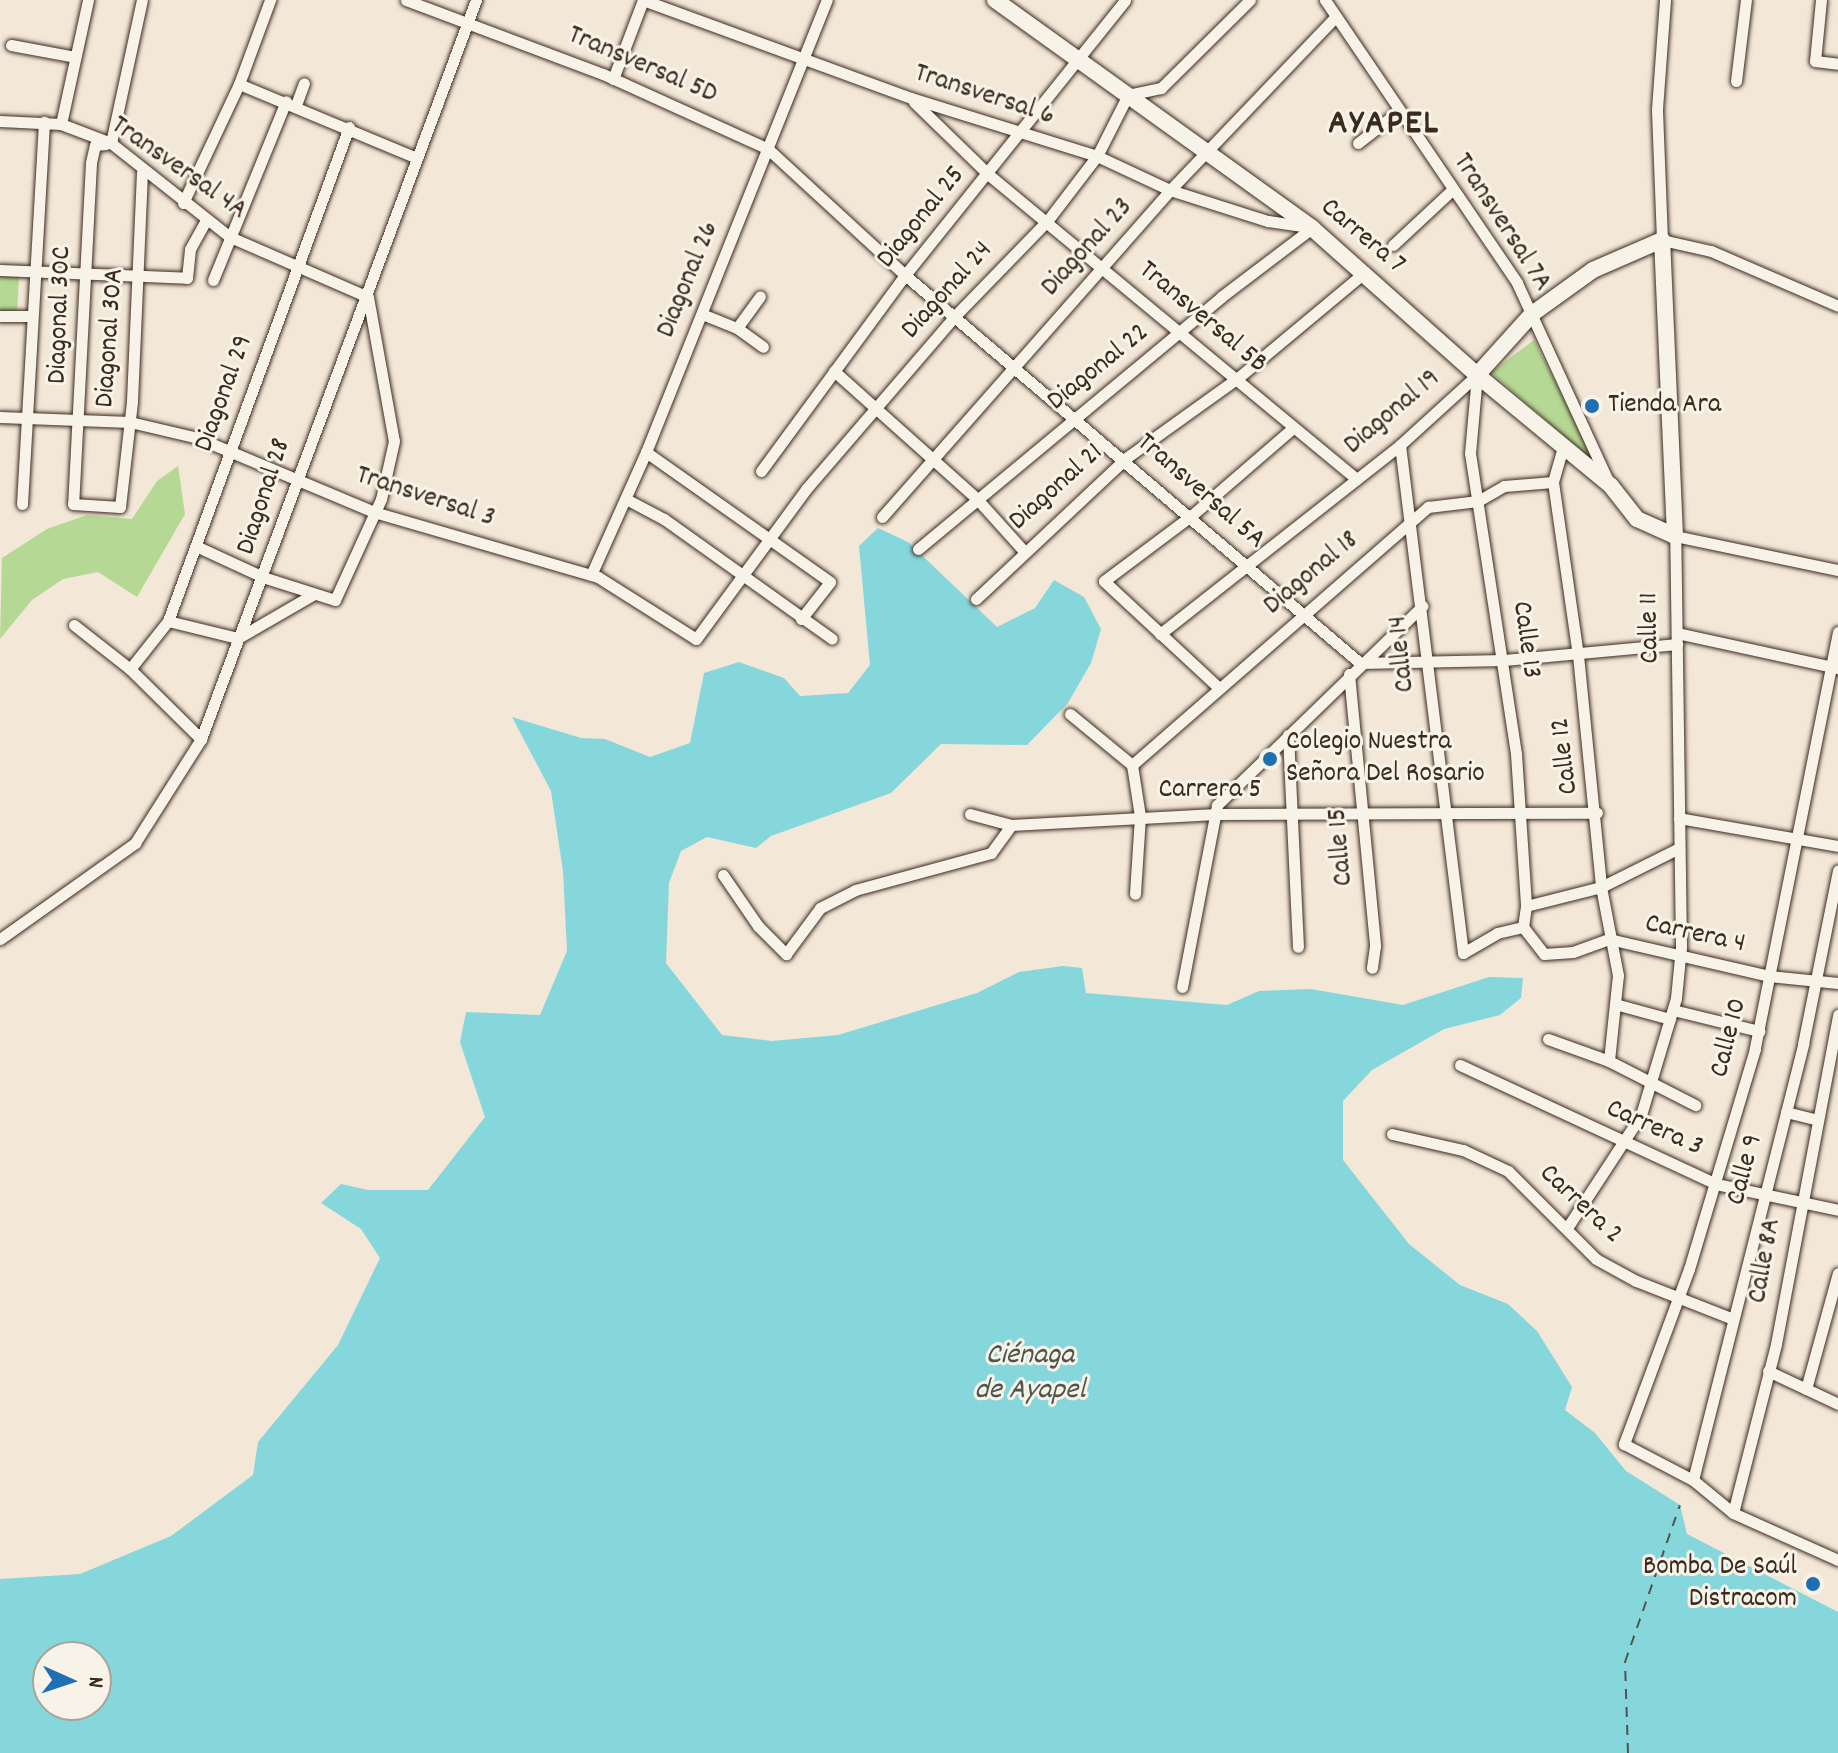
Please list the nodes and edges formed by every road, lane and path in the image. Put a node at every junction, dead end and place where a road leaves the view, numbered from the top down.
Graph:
1 (88, 0) edge
2 (142, 0) edge
3 (269, 0) edge
4 (406, 0) edge
5 (476, 0) edge
6 (643, 0) edge
7 (827, 0) edge
8 (995, 0) edge
9 (1125, 0) edge
10 (1250, 0) edge
11 (1325, 0) edge
12 (1665, 0) edge
13 (1746, 0) edge
14 (1821, 0) edge
15 (1336, 16) junction
16 (466, 22) junction
17 (11, 45) dead end
18 (75, 57) junction
19 (805, 60) junction
20 (1079, 60) junction
21 (1838, 64) edge
22 (613, 79) junction
23 (1736, 81) dead end
24 (304, 83) dead end
25 (239, 84) junction
26 (1128, 95) junction
27 (911, 98) junction
28 (291, 103) junction
29 (1399, 111) junction
30 (0, 121) edge
31 (44, 122) junction
32 (61, 124) junction
33 (349, 127) junction
34 (1019, 135) junction
35 (111, 143) junction
36 (1358, 143) dead end
37 (768, 149) junction
38 (1212, 151) junction
39 (1097, 156) junction
40 (414, 157) junction
41 (142, 172) junction
42 (989, 175) junction
43 (1170, 190) junction
44 (1452, 190) junction
45 (183, 203) junction
46 (206, 220) junction
47 (1048, 220) junction
48 (1312, 228) junction
49 (230, 237) junction
50 (1662, 240) junction
51 (1393, 245) dead end
52 (1105, 268) junction
53 (299, 269) junction
54 (0, 270) edge
55 (32, 272) junction
56 (1365, 272) junction
57 (87, 274) junction
58 (905, 275) junction
59 (140, 276) junction
60 (213, 280) dead end
61 (760, 296) dead end
62 (368, 297) junction
63 (1838, 306) edge
64 (702, 314) junction
65 (1532, 314) junction
66 (0, 316) edge
67 (30, 316) junction
68 (954, 317) junction
69 (737, 328) junction
70 (1182, 334) junction
71 (763, 347) dead end
72 (1013, 365) junction
73 (834, 371) junction
74 (1477, 375) junction
75 (1239, 377) junction
76 (875, 408) junction
77 (0, 417) edge
78 (1076, 417) junction
79 (26, 418) junction
80 (81, 419) junction
81 (130, 422) junction
82 (1293, 428) junction
83 (1400, 445) junction
84 (1563, 447) junction
85 (230, 449) junction
86 (646, 452) junction
87 (931, 458) junction
88 (1126, 458) junction
89 (761, 471) dead end
90 (296, 477) junction
91 (1356, 479) junction
92 (1553, 482) junction
93 (1611, 486) junction
94 (626, 499) junction
95 (977, 499) junction
96 (1478, 501) junction
97 (22, 504) dead end
98 (120, 507) joint
99 (374, 512) junction
100 (1191, 516) junction
101 (882, 517) dead end
102 (1412, 521) junction
103 (1675, 536) junction
104 (769, 539) junction
105 (196, 546) junction
106 (918, 549) dead end
107 (1023, 550) junction
108 (1247, 563) junction
109 (1838, 570) edge
110 (591, 575) junction
111 (744, 575) junction
112 (263, 577) junction
113 (314, 594) junction
114 (976, 599) dead end
115 (1422, 606) junction
116 (1301, 614) junction
117 (801, 619) junction
118 (168, 621) junction
119 (74, 625) dead end
120 (1838, 632) edge
121 (1160, 634) junction
122 (237, 638) junction
123 (1677, 638) junction
124 (696, 639) joint
125 (832, 639) dead end
126 (1578, 655) junction
127 (1427, 660) junction
128 (1504, 660) junction
129 (1360, 663) junction
130 (1834, 666) edge
131 (130, 669) junction
132 (1349, 674) junction
133 (1219, 688) junction
134 (1070, 714) dead end
135 (1288, 735) junction
136 (201, 739) junction
137 (1132, 765) junction
138 (1519, 810) junction
139 (1444, 811) junction
140 (1597, 813) junction
141 (970, 814) dead end
142 (1216, 814) junction
143 (1294, 815) junction
144 (1140, 816) junction
145 (1364, 817) junction
146 (1679, 818) junction
147 (1011, 825) junction
148 (1796, 838) junction
149 (1838, 846) edge
150 (1679, 848) junction
151 (1838, 871) edge
152 (723, 875) dead end
153 (1601, 887) junction
154 (1135, 894) dead end
155 (1526, 906) junction
156 (1523, 927) junction
157 (0, 939) edge
158 (1609, 939) junction
159 (1298, 947) dead end
160 (1680, 957) junction
161 (1372, 968) dead end
162 (1769, 976) junction
163 (1816, 981) junction
164 (1838, 983) edge
165 (1182, 987) dead end
166 (1615, 1004) junction
167 (1672, 1014) junction
168 (1838, 1015) edge
169 (1759, 1031) junction
170 (1548, 1039) dead end
171 (1609, 1061) junction
172 (1460, 1065) dead end
173 (1651, 1083) junction
174 (1695, 1105) dead end
175 (1786, 1112) junction
176 (1815, 1119) junction
177 (1392, 1134) dead end
178 (1624, 1143) junction
179 (1716, 1184) junction
180 (1764, 1196) junction
181 (1801, 1205) junction
182 (1838, 1210) edge
183 (1567, 1228) junction
184 (1838, 1273) edge
185 (1836, 1289) edge
186 (1679, 1298) junction
187 (1733, 1319) junction
188 (1768, 1371) junction
189 (1806, 1389) junction
190 (1838, 1404) edge
191 (1693, 1480) junction
192 (1733, 1513) junction
193 (1838, 1560) edge

1 - 18 street
2 - 35 street
3 - 25 street
4 - 16 street, Transversal 5D
5 - 16 street, Diagonal 28
6 - 19 street, Transversal 6
6 - 22 street
7 - 19 street, Diagonal 26
8 - 20 main road, Carrera 7
9 - 20 street, Diagonal 25
10 - 26 street
11 - 15 street, Transversal 7A
12 - 50 street, Calle 11
13 - 23 street
14 - 21 street
15 - 29 street, Transversal 7A
15 - 38 street, Diagonal 23
16 - 22 street, Transversal 5D
16 - 40 street, Diagonal 28
17 - 18 street
18 - 32 street
19 - 27 street, Transversal 6
19 - 37 street, Diagonal 26
20 - 26 main road, Carrera 7
20 - 34 street, Diagonal 25
22 - 37 street, Transversal 5D
24 - 28 street
25 - 28 street
25 - 45 street
26 - 38 main road, Carrera 7
26 - 39 street, Diagonal 24
27 - 34 street, Transversal 6
27 - 42 street, Transversal 5B
28 - 33 street
28 - 49 street
29 - 36 street
29 - 44 street, Transversal 7A
30 - 31 street, Transversal 4A
31 - 32 street, Transversal 4A
31 - 55 street
32 - 35 street, Transversal 4A
33 - 40 street
33 - 53 street, Diagonal 29
34 - 39 street, Transversal 6
34 - 42 street, Diagonal 25
35 - 41 street, Transversal 4A
35 - 57 street, Diagonal 30C
37 - 58 street, Transversal 5A
37 - 64 street, Diagonal 26
38 - 43 street, Diagonal 23
38 - 48 main road, Carrera 7
39 - 43 street, Transversal 6
39 - 47 street, Diagonal 24
40 - 62 street, Diagonal 28
41 - 45 street, Transversal 4A
41 - 59 street, Diagonal 30A
42 - 47 street, Transversal 5B
42 - 58 street, Diagonal 25
43 - 48 street, Transversal 6
43 - 52 street, Diagonal 23
44 - 51 street
44 - 65 street, Transversal 7A
45 - 46 street, Transversal 4A
46 - 49 street, Transversal 4A
46 - 59 street
47 - 52 street, Transversal 5B
47 - 68 street, Diagonal 24
48 - 56 main road, Carrera 7
48 - 70 street, Diagonal 22
49 - 53 street, Transversal 4A
49 - 60 street
50 - 63 street
50 - 65 main road, Diagonal 19
50 - 103 main road, Calle 11
52 - 70 street, Transversal 5B
52 - 72 street, Diagonal 23
53 - 62 street, Transversal 4A
53 - 85 street, Diagonal 29
54 - 55 street
55 - 57 street
55 - 67 street
56 - 74 main road, Carrera 7
56 - 75 street, Diagonal 21
57 - 59 street
57 - 80 street, Diagonal 30C
58 - 68 street, Transversal 5A
58 - 73 street, Diagonal 25
59 - 81 street, Diagonal 30A
61 - 69 street
62 - 90 street, Diagonal 28
62 - 99 street
64 - 69 street
64 - 86 street, Diagonal 26
65 - 74 main road, Diagonal 19
65 - 93 street, Transversal 7A
66 - 67 street
67 - 79 street
68 - 72 street, Transversal 5A
68 - 76 street, Diagonal 24
69 - 71 street
70 - 75 street, Transversal 5B
70 - 78 street, Diagonal 22
72 - 78 street, Transversal 5A
72 - 87 street, Diagonal 23
73 - 76 street
73 - 89 street, Diagonal 25
74 - 83 street, Diagonal 19
74 - 84 main road, Carrera 7
74 - 96 street, Calle 13
75 - 82 street, Transversal 5B
75 - 88 street, Diagonal 21
76 - 87 street
76 - 104 street, Diagonal 24
77 - 79 street, Transversal 3
78 - 88 street, Transversal 5A
78 - 95 street, Diagonal 22
79 - 80 street, Transversal 3
79 - 97 street
80 - 81 street, Transversal 3
80 - 98 street, Diagonal 30C
81 - 85 street, Transversal 3
81 - 98 street, Diagonal 30A
82 - 91 street, Transversal 5B
82 - 100 street
83 - 91 street, Diagonal 19
83 - 102 street, Calle 14
84 - 92 street, Calle 12
84 - 93 main road, Carrera 7
85 - 90 street, Transversal 3
85 - 105 street, Diagonal 29
86 - 94 street, Diagonal 26
86 - 104 street
87 - 95 street
87 - 101 street, Diagonal 23
88 - 100 street, Transversal 5A
88 - 107 street, Diagonal 21
90 - 99 street, Transversal 3
90 - 112 street, Diagonal 28
91 - 108 street, Diagonal 19
92 - 96 street, Diagonal 18
92 - 126 street, Calle 12
93 - 103 main road, Carrera 7
94 - 110 street, Diagonal 26
94 - 111 street
95 - 106 street, Diagonal 22
95 - 107 street
96 - 102 street, Diagonal 18
96 - 128 street, Calle 13
99 - 110 street, Transversal 3
99 - 113 street
100 - 108 street, Transversal 5A
100 - 121 street
102 - 115 street, Calle 14
102 - 116 street, Diagonal 18
103 - 109 street
103 - 123 street, Calle 11
104 - 111 street, Diagonal 24
104 - 117 street
105 - 112 street
105 - 118 street, Diagonal 29
107 - 114 street, Diagonal 21
108 - 116 street, Transversal 5A
108 - 121 street, Diagonal 19
110 - 124 street, Transversal 3
111 - 117 street
111 - 124 street, Diagonal 24
112 - 113 street
112 - 122 street, Diagonal 28
113 - 122 street
115 - 127 street, Calle 14
115 - 129 street
116 - 129 street, Transversal 5A
116 - 133 street, Diagonal 18
117 - 125 street
118 - 122 street
118 - 131 street, Diagonal 29
119 - 131 street
120 - 130 street, Calle 10
121 - 133 street
122 - 136 street, Diagonal 28
123 - 126 street
123 - 130 street
123 - 146 street, Calle 11
126 - 128 street
126 - 140 street, Calle 12
127 - 128 street
127 - 129 street
127 - 139 street, Calle 14
128 - 138 street, Calle 13
129 - 132 street
130 - 148 street, Calle 10
131 - 136 street
132 - 135 street
132 - 145 street, Calle 15
133 - 137 street, Diagonal 18
134 - 137 street
135 - 142 street
135 - 143 street
136 - 157 street, Diagonal 28
137 - 144 street
138 - 139 street, Carrera 5
138 - 140 street, Carrera 5
138 - 155 street, Calle 13
139 - 145 street, Carrera 5
139 - 156 street, Calle 14
140 - 153 street, Calle 12
141 - 147 street, Carrera 5
142 - 143 street, Carrera 5
142 - 144 street, Carrera 5
142 - 165 street
143 - 145 street, Carrera 5
143 - 159 street
144 - 147 street, Carrera 5
144 - 154 street
145 - 161 street, Calle 15
146 - 148 street
146 - 150 street, Calle 11
147 - 152 street
148 - 149 street
148 - 162 street, Calle 10
150 - 153 street
150 - 160 street, Calle 11
151 - 163 street, Calle 9
153 - 155 street
153 - 158 street, Calle 12
155 - 156 street, Calle 13
156 - 158 street, Carrera 4
158 - 160 street, Carrera 4
158 - 166 street, Calle 12
160 - 162 street, Carrera 4
160 - 167 street, Calle 11
162 - 163 street, Carrera 4
162 - 169 street, Calle 10
163 - 164 street, Carrera 4
163 - 175 street, Calle 9
166 - 167 street
166 - 171 street, Calle 12
167 - 169 street
167 - 173 street, Calle 11
168 - 176 street, Calle 8A
169 - 179 street, Calle 10
170 - 171 street
171 - 173 street
172 - 178 street, Carrera 3
173 - 174 street
173 - 178 street, Calle 11
175 - 176 street
175 - 180 street, Calle 9
176 - 181 street, Calle 8A
177 - 183 street, Carrera 2
178 - 179 street, Carrera 3
178 - 183 street, Calle 11
179 - 180 street, Carrera 3
179 - 186 street, Calle 10
180 - 181 street, Carrera 3
180 - 187 street, Calle 9
181 - 182 street, Carrera 3
181 - 188 street, Calle 8A
183 - 186 street, Carrera 2
184 - 185 street
185 - 189 street
186 - 187 street, Carrera 2
186 - 191 street, Calle 10
187 - 191 street, Calle 9
188 - 189 street
188 - 192 street, Calle 8A
189 - 190 street
191 - 192 street
192 - 193 street

